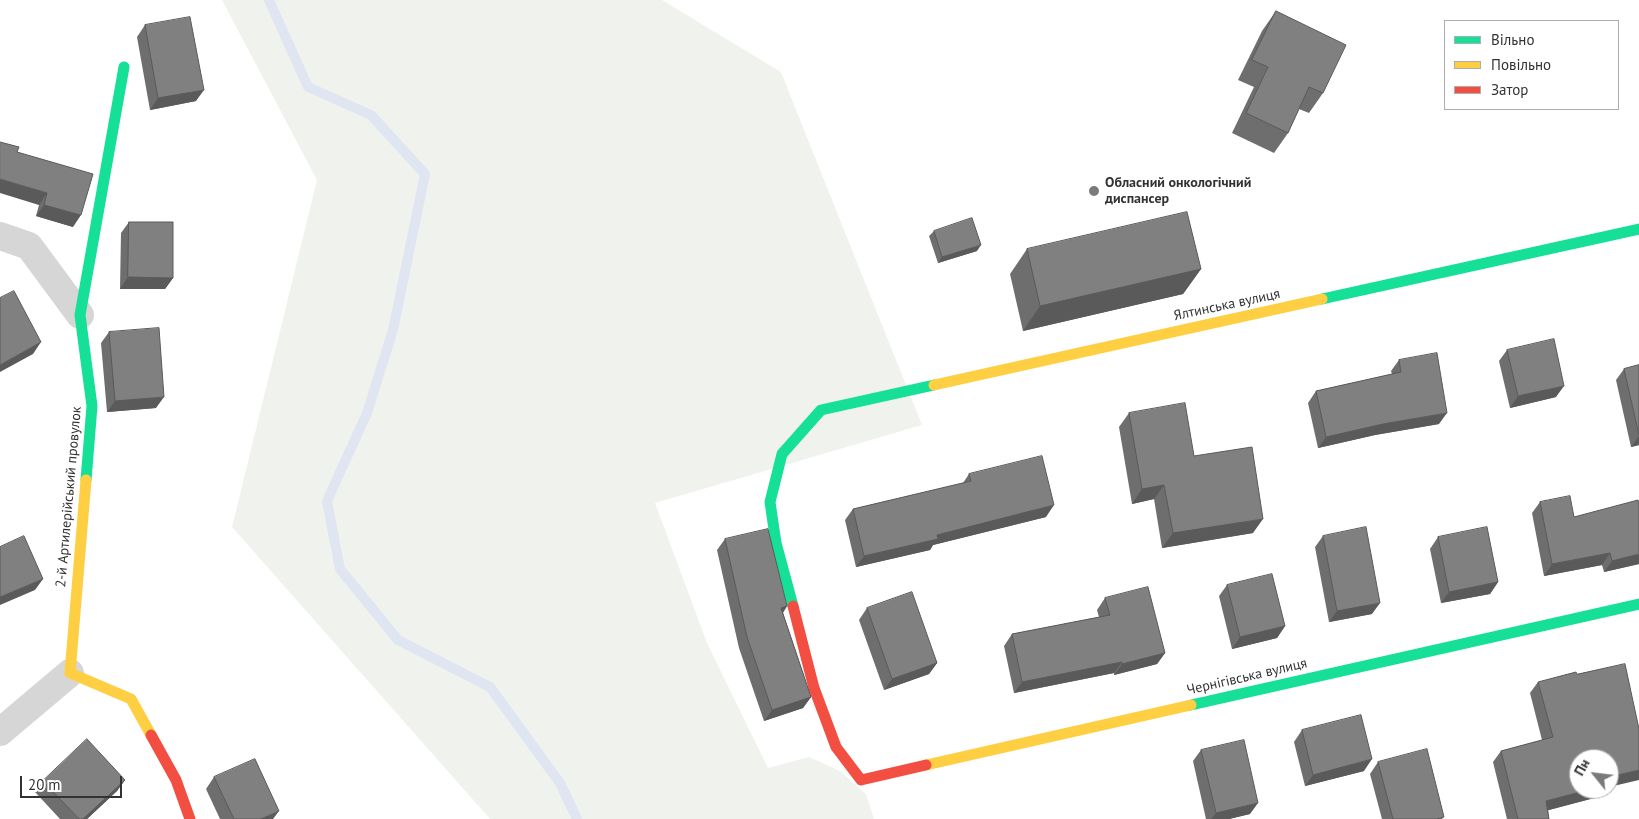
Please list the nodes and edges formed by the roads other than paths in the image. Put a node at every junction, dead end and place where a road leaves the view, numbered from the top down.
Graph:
1 (124, 68) dead end
2 (1639, 229) edge
3 (0, 236) edge
4 (80, 315) junction
5 (1639, 604) edge
6 (70, 673) junction
7 (0, 732) edge
8 (861, 780) joint
9 (190, 819) edge

1 - 4 street, 2-й Артилерійський провулок
2 - 8 street, Ялтинська вулиця
3 - 4 street
4 - 6 street, 2-й Артилерійський провулок
5 - 8 street, Чернігівська вулиця
6 - 7 street
6 - 9 street

